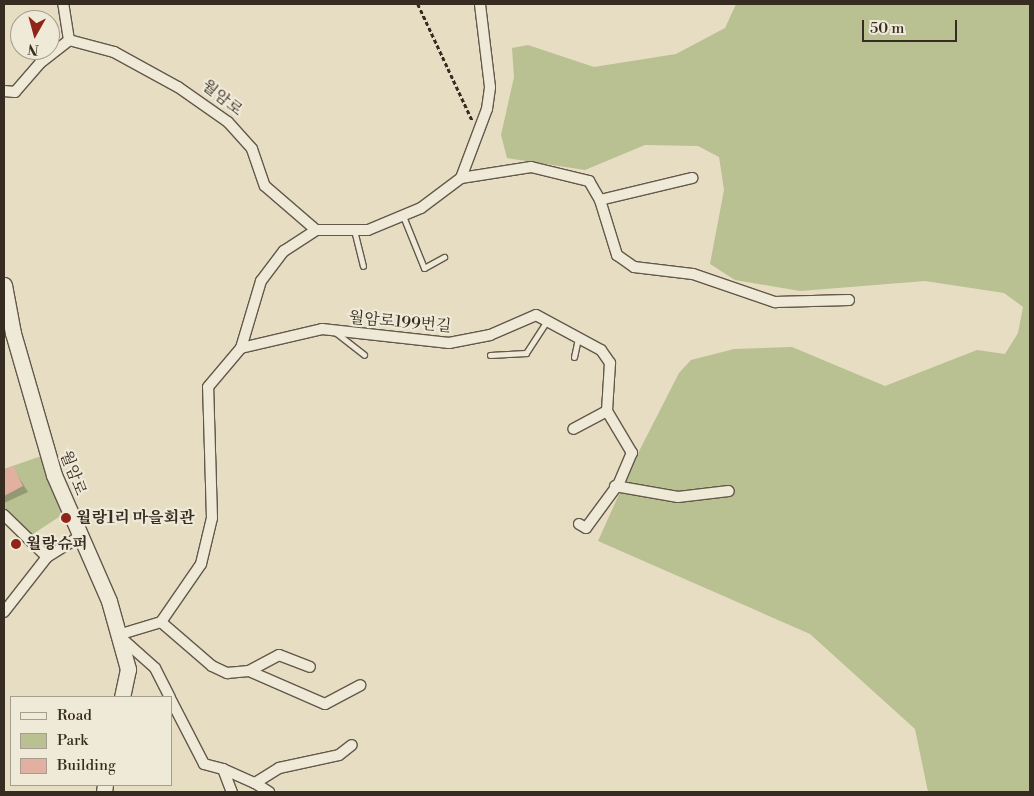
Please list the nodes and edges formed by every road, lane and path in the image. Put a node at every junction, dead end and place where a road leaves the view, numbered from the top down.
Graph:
1 (63, 4) edge
2 (418, 4) edge
3 (480, 4) edge
4 (69, 40) junction
5 (4, 91) edge
6 (480, 128) junction
7 (461, 178) junction
8 (692, 178) dead end
9 (600, 200) junction
10 (403, 215) junction
11 (316, 230) junction
12 (354, 230) junction
13 (444, 257) dead end
14 (363, 266) dead end
15 (4, 285) edge
16 (848, 300) dead end
17 (547, 321) junction
18 (332, 331) junction
19 (578, 338) junction
20 (241, 348) junction
21 (364, 355) dead end
22 (490, 355) dead end
23 (574, 357) dead end
24 (607, 411) junction
25 (573, 429) dead end
26 (616, 486) junction
27 (729, 491) dead end
28 (4, 515) edge
29 (579, 524) dead end
30 (80, 536) junction
31 (47, 557) junction
32 (4, 612) edge
33 (161, 622) junction
34 (118, 636) junction
35 (310, 666) dead end
36 (249, 671) junction
37 (360, 685) dead end
38 (122, 696) edge
39 (169, 696) edge
40 (172, 701) edge
41 (352, 745) dead end
42 (223, 769) junction
43 (255, 783) junction
44 (232, 792) edge
45 (270, 792) edge

1 - 4 street
2 - 6 path
3 - 6 street
4 - 5 street
4 - 11 street, 월암로
6 - 7 street
7 - 9 street
7 - 10 street
8 - 9 street
9 - 16 street
10 - 12 street
10 - 13 lane
11 - 12 street
11 - 20 street
12 - 14 lane
15 - 30 street, 월암로
17 - 18 street, 월암로199번길
17 - 19 street, 월암로199번길
17 - 22 lane
18 - 20 street, 월암로199번길
18 - 21 lane
19 - 23 lane
19 - 24 street, 월암로199번길
20 - 33 street
24 - 25 street
24 - 26 street
26 - 27 street
26 - 29 street
28 - 31 street
30 - 31 street
30 - 34 street, 월암로
31 - 32 street
33 - 34 street
33 - 36 street
34 - 38 street, 월암로
34 - 39 street
35 - 36 street
36 - 37 street
40 - 42 street
41 - 43 street
42 - 43 street
42 - 44 street
43 - 45 street

